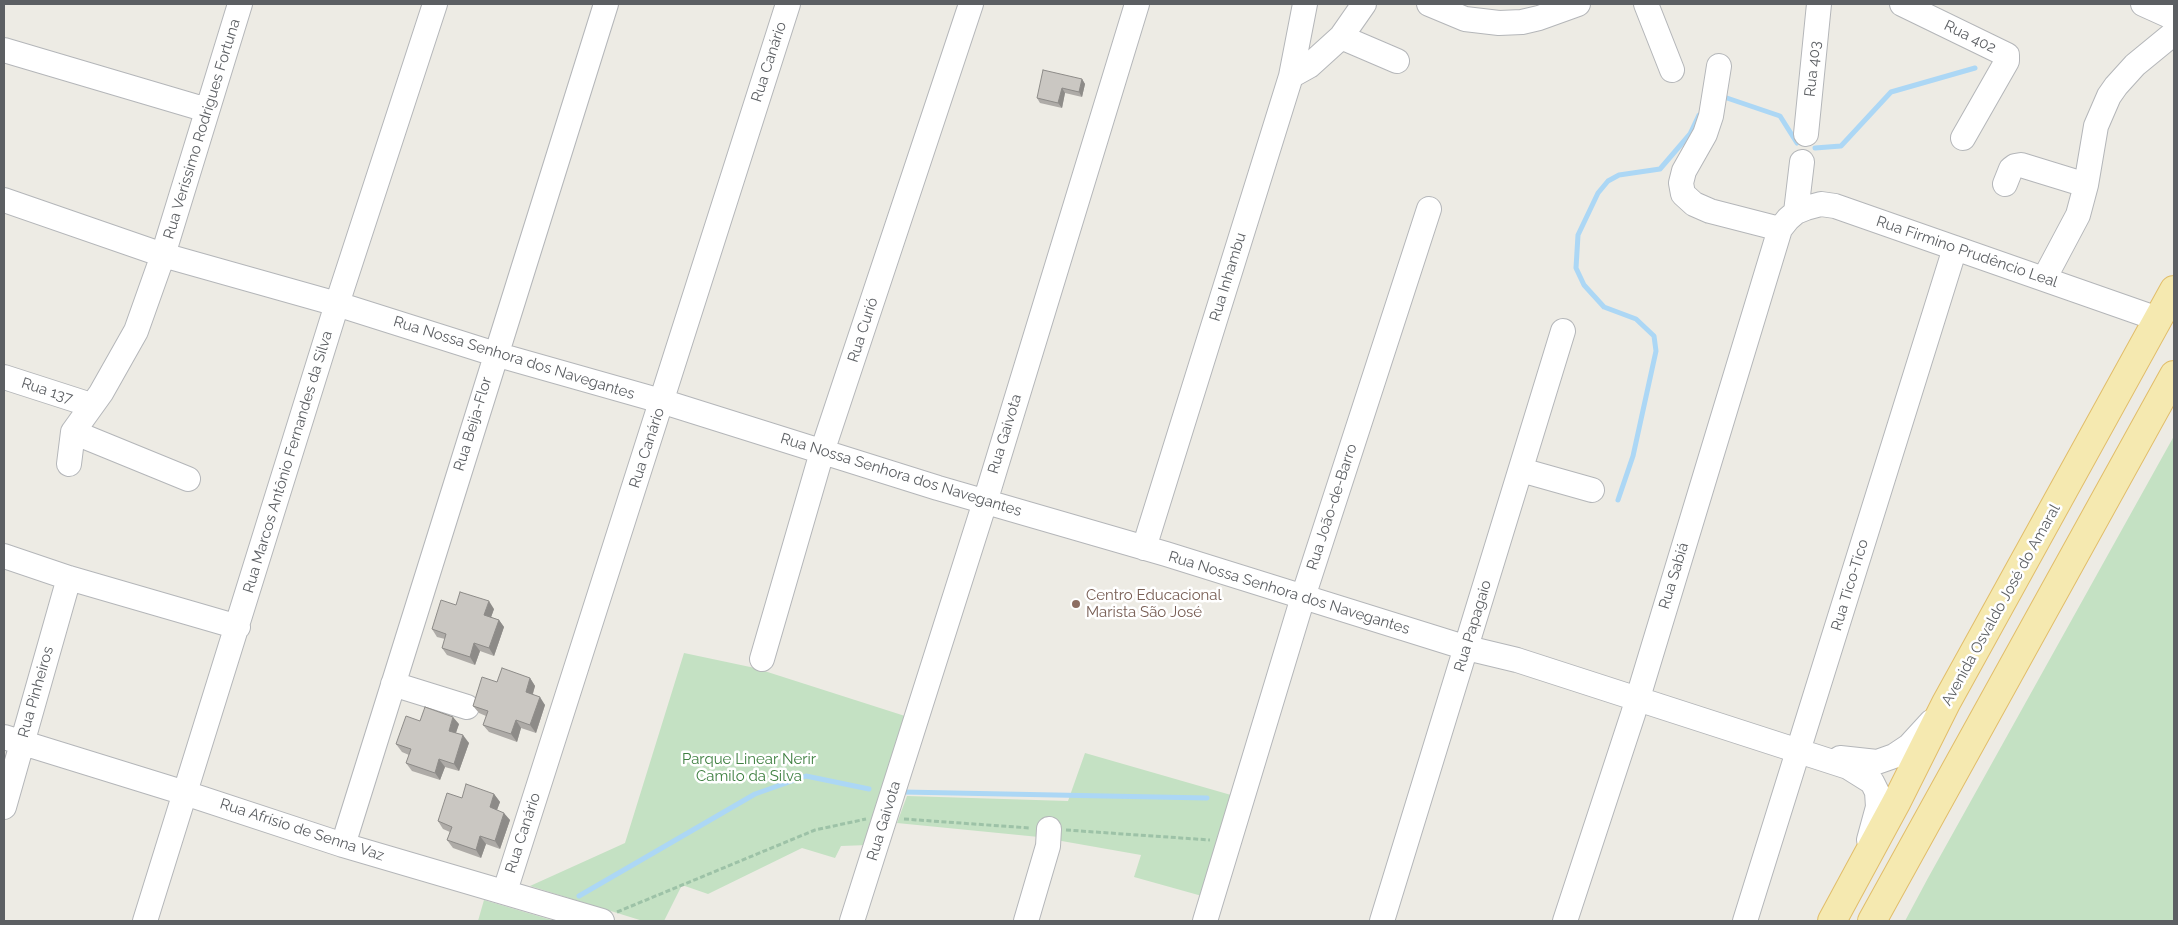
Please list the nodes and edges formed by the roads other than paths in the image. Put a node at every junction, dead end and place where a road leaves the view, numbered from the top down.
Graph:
1 (240, 4) edge
2 (435, 4) edge
3 (606, 4) edge
4 (788, 4) edge
5 (971, 4) edge
6 (1136, 4) edge
7 (1305, 4) edge
8 (1364, 4) edge
9 (1429, 4) edge
10 (1578, 4) edge
11 (1646, 4) edge
12 (1820, 4) edge
13 (1902, 4) edge
14 (2144, 4) edge
15 (2174, 18) edge
16 (2174, 32) edge
17 (1341, 37) junction
18 (4, 50) edge
19 (1397, 61) dead end
20 (1719, 66) dead end
21 (1672, 70) dead end
22 (1290, 76) junction
23 (207, 110) junction
24 (1806, 134) dead end
25 (1963, 138) dead end
26 (1802, 162) dead end
27 (2005, 184) dead end
28 (2086, 184) junction
29 (4, 200) edge
30 (1428, 209) dead end
31 (1796, 212) junction
32 (1780, 229) junction
33 (1955, 248) junction
34 (163, 255) junction
35 (2044, 279) junction
36 (2174, 290) edge
37 (337, 304) junction
38 (2158, 319) junction
39 (1563, 331) dead end
40 (495, 354) junction
41 (2174, 375) edge
42 (4, 377) edge
43 (661, 402) junction
44 (91, 405) junction
45 (74, 432) junction
46 (822, 452) junction
47 (69, 464) dead end
48 (1520, 470) junction
49 (188, 479) dead end
50 (1592, 490) dead end
51 (984, 502) junction
52 (1144, 548) junction
53 (4, 556) edge
54 (69, 578) junction
55 (1303, 597) junction
56 (238, 628) junction
57 (1467, 648) junction
58 (762, 658) dead end
59 (393, 684) junction
60 (1636, 700) junction
61 (1946, 703) junction
62 (467, 707) dead end
63 (13, 740) edge
64 (1798, 751) junction
65 (186, 793) junction
66 (4, 807) edge
67 (1048, 837) dead end
68 (343, 845) junction
69 (1863, 866) junction
70 (504, 891) junction
71 (145, 921) edge
72 (600, 921) edge
73 (852, 921) edge
74 (1026, 921) edge
75 (1205, 921) edge
76 (1382, 921) edge
77 (1565, 921) edge
78 (1745, 921) edge
79 (1832, 921) edge
80 (1872, 921) edge

1 - 23 street, Rua Veríssimo Rodrigues Fortuna
2 - 37 street, Rua Marcos Antônio Fernandes da Silva
3 - 40 street, Rua Beija-Flor
4 - 43 street, Rua Canário
5 - 46 street, Rua Curió
6 - 51 street, Rua Gaivota
7 - 22 street, Rua Inhambu
8 - 17 street
9 - 10 street
11 - 21 street
12 - 24 street, Rua 403
13 - 25 street, Rua 402
14 - 15 street
16 - 28 street
17 - 19 street
17 - 22 street
18 - 23 street
20 - 32 street
22 - 52 street, Rua Inhambu
23 - 34 street, Rua Veríssimo Rodrigues Fortuna
26 - 31 street
27 - 28 street
28 - 35 street
29 - 34 street, Rua Nossa Senhora dos Navegantes
30 - 55 street, Rua João-de-Barro
31 - 32 street, Rua Firmino Prudêncio Leal
31 - 33 street, Rua Firmino Prudêncio Leal
32 - 60 street, Rua Sabiá
33 - 35 street, Rua Firmino Prudêncio Leal
33 - 64 street, Rua Tico-Tico
34 - 37 street, Rua Nossa Senhora dos Navegantes
34 - 44 street, Rua Veríssimo Rodrigues Fortuna
35 - 38 street, Rua Firmino Prudêncio Leal
36 - 38 main road, Avenida Osvaldo José do Amaral
37 - 40 street, Rua Nossa Senhora dos Navegantes
37 - 56 street, Rua Marcos Antônio Fernandes da Silva
38 - 61 main road, Avenida Osvaldo José do Amaral
39 - 48 street, Rua Papagaio
40 - 43 street, Rua Nossa Senhora dos Navegantes
40 - 59 street, Rua Beija-Flor
41 - 80 main road
42 - 44 street, Rua 137
43 - 46 street, Rua Nossa Senhora dos Navegantes
43 - 70 street, Rua Canário
44 - 45 street, Rua Veríssimo Rodrigues Fortuna
45 - 47 street
45 - 49 street
46 - 51 street, Rua Nossa Senhora dos Navegantes
46 - 58 street, Rua Curió
48 - 50 street
48 - 57 street, Rua Papagaio
51 - 52 street, Rua Nossa Senhora dos Navegantes
51 - 73 street, Rua Gaivota
52 - 55 street, Rua Nossa Senhora dos Navegantes
53 - 54 street
54 - 56 street
54 - 63 street, Rua Pinheiros
55 - 57 street, Rua Nossa Senhora dos Navegantes
55 - 75 street, Rua João-de-Barro
56 - 65 street, Rua Marcos Antônio Fernandes da Silva
57 - 60 street, Rua Nossa Senhora dos Navegantes
57 - 76 street, Rua Papagaio
59 - 62 street
59 - 68 street, Rua Beija-Flor
60 - 64 street, Rua Nossa Senhora dos Navegantes
60 - 77 street, Rua Sabiá
61 - 64 street, Rua Nossa Senhora dos Navegantes
61 - 69 main road, Avenida Osvaldo José do Amaral
63 - 65 street, Rua Afrísio de Senna Vaz
63 - 66 street, Rua Pinheiros
64 - 69 street, Rua Nossa Senhora dos Navegantes
64 - 78 street, Rua Tico-Tico
65 - 68 street, Rua Afrísio de Senna Vaz
65 - 71 street, Rua Marcos Antônio Fernandes da Silva
67 - 74 street
68 - 70 street, Rua Afrísio de Senna Vaz
69 - 79 main road, Avenida Osvaldo José do Amaral
70 - 72 street, Rua Afrísio de Senna Vaz

